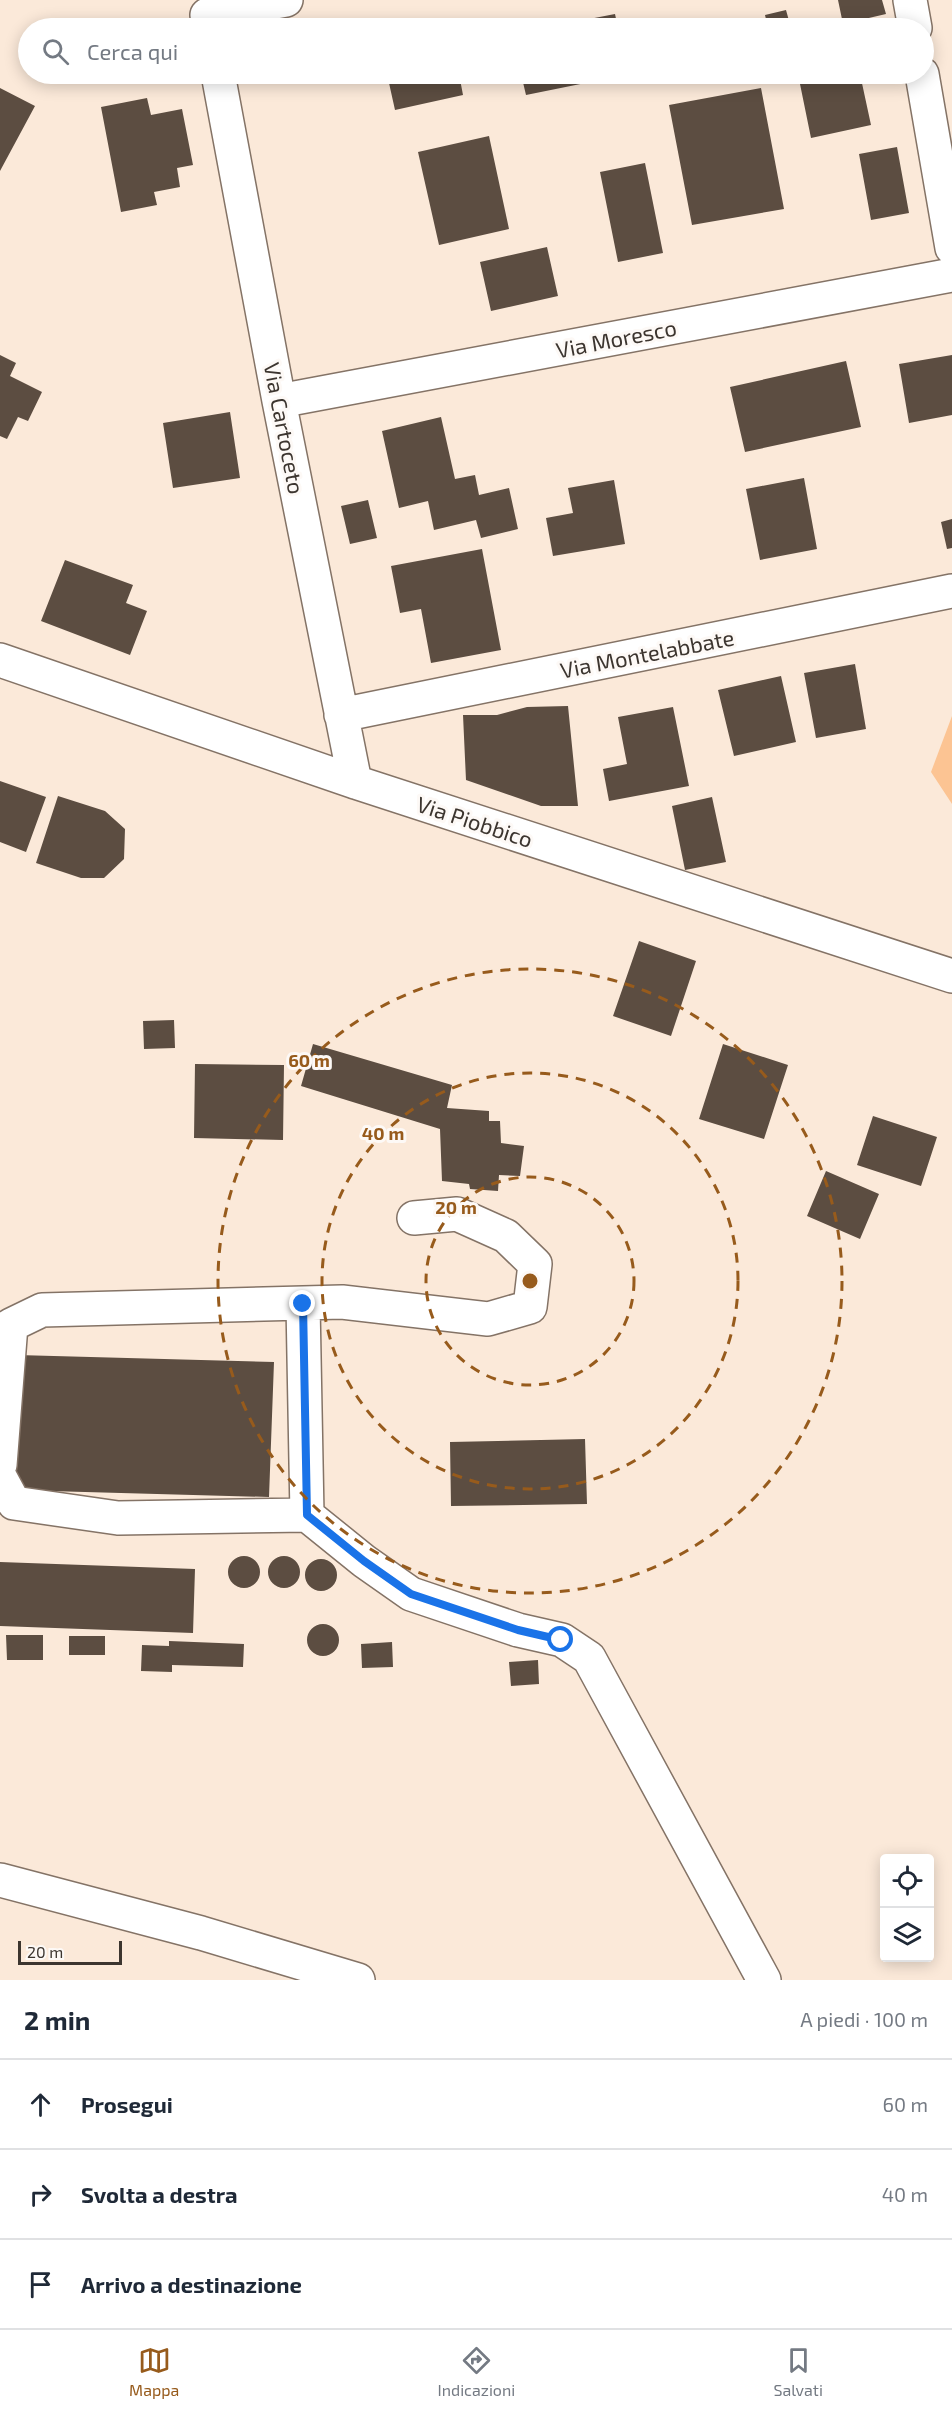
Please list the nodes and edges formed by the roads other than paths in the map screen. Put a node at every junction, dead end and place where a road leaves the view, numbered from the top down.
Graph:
1 (286, 0) edge
2 (910, 0) edge
3 (207, 15) edge
4 (913, 18) edge
5 (220, 84) edge
6 (924, 84) edge
7 (952, 248) edge
8 (952, 275) edge
9 (279, 401) junction
10 (952, 591) edge
11 (0, 660) edge
12 (341, 715) junction
13 (354, 782) junction
14 (952, 976) edge
15 (414, 1218) dead end
16 (303, 1304) junction
17 (2, 1410) edge
18 (0, 1465) edge
19 (0, 1477) edge
20 (307, 1515) junction
21 (0, 1881) edge
22 (358, 1980) edge
23 (764, 1980) edge

1 - 3 street
2 - 4 street
5 - 9 street, Via Cartoceto
6 - 7 street
8 - 9 street, Via Moresco
9 - 12 street, Via Cartoceto
10 - 12 street, Via Montelabbate
11 - 13 street, Via Piobbico
12 - 13 street, Via Cartoceto
13 - 14 street, Via Piobbico
15 - 16 street
16 - 17 street
16 - 20 street
17 - 18 street
19 - 20 street
20 - 23 street
21 - 22 street

